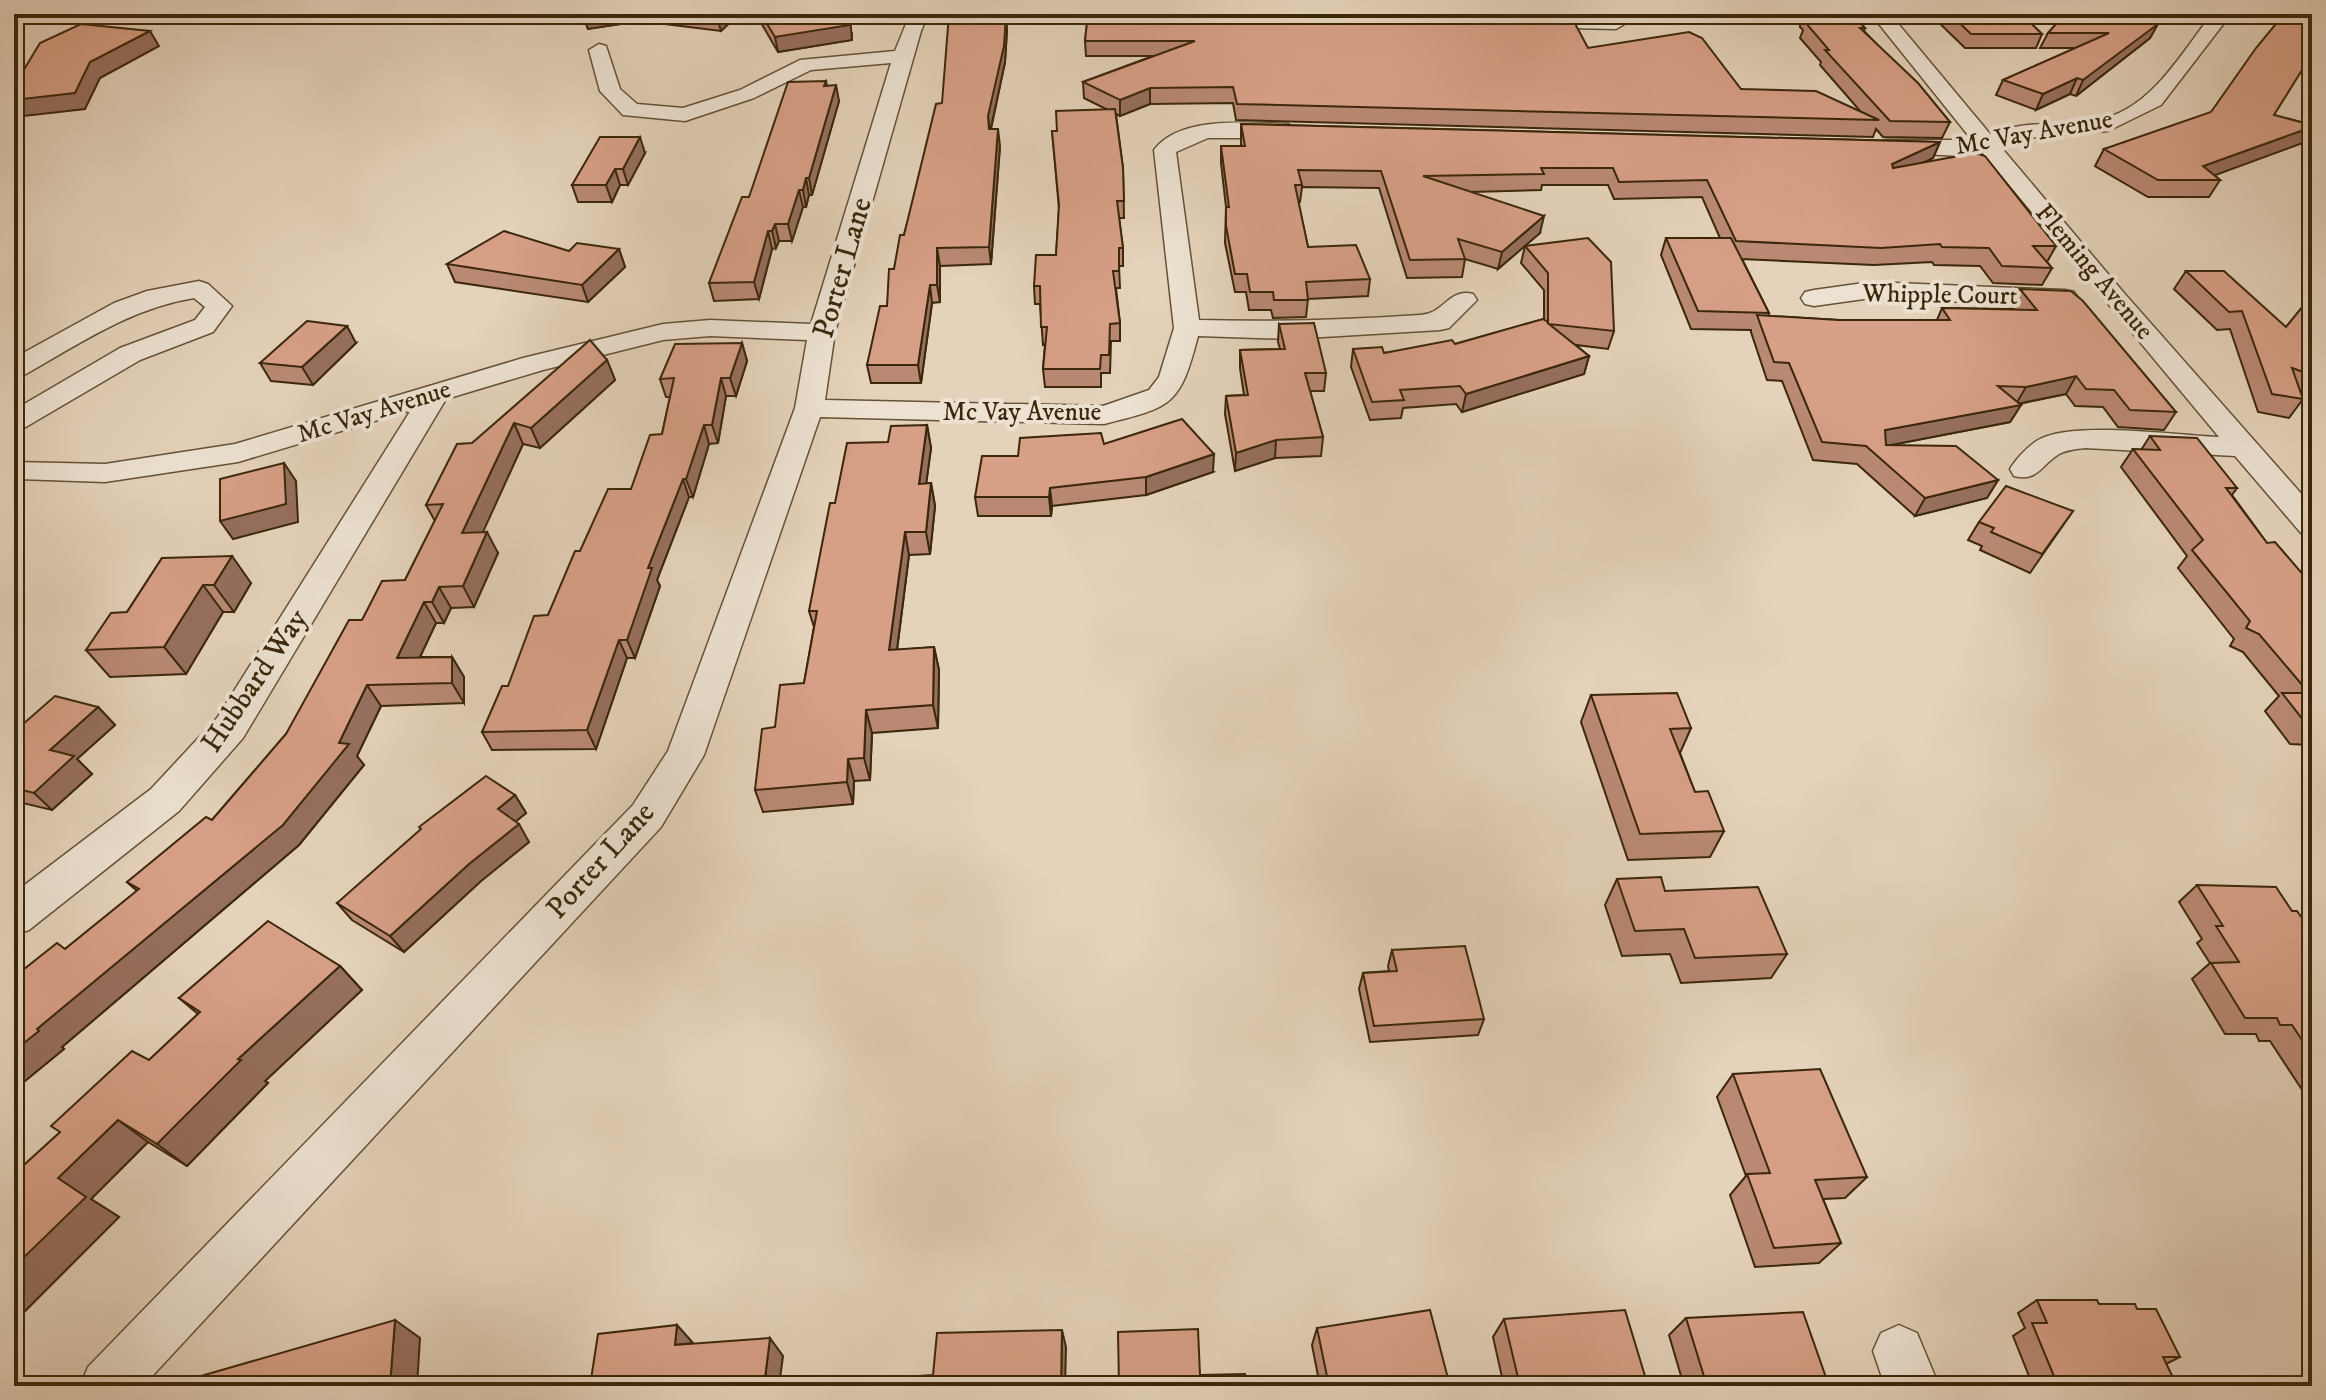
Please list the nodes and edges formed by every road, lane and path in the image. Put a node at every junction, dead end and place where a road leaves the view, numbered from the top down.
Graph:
1 (919, 14) edge
2 (1611, 14) edge
3 (1880, 14) edge
4 (2222, 14) edge
5 (1508, 20) edge
6 (599, 50) dead end
7 (905, 56) junction
8 (1305, 131) edge
9 (1988, 143) junction
10 (1859, 147) edge
11 (1814, 298) dead end
12 (2115, 299) junction
13 (1464, 300) dead end
14 (1187, 328) junction
15 (822, 332) junction
16 (14, 369) edge
17 (436, 393) junction
18 (809, 408) junction
19 (14, 422) edge
20 (2240, 447) junction
21 (2025, 469) dead end
22 (15, 470) edge
23 (2312, 526) edge
24 (14, 917) edge
25 (107, 1386) edge

1 - 7 street, Porter Lane
2 - 5 street
3 - 9 street, Fleming Avenue
4 - 9 street, Mc Vay Avenue
6 - 7 street
7 - 15 street, Porter Lane
8 - 14 street, Mc Vay Avenue
9 - 10 street, Mc Vay Avenue
9 - 12 street, Fleming Avenue
11 - 12 street, Whipple Court
12 - 20 street, Fleming Avenue
13 - 14 street
14 - 18 street, Mc Vay Avenue
15 - 17 street, Mc Vay Avenue
15 - 18 street, Porter Lane
16 - 19 street
17 - 22 street, Mc Vay Avenue
17 - 24 street, Hubbard Way
18 - 25 street, Porter Lane
20 - 21 street
20 - 23 street, Fleming Avenue

